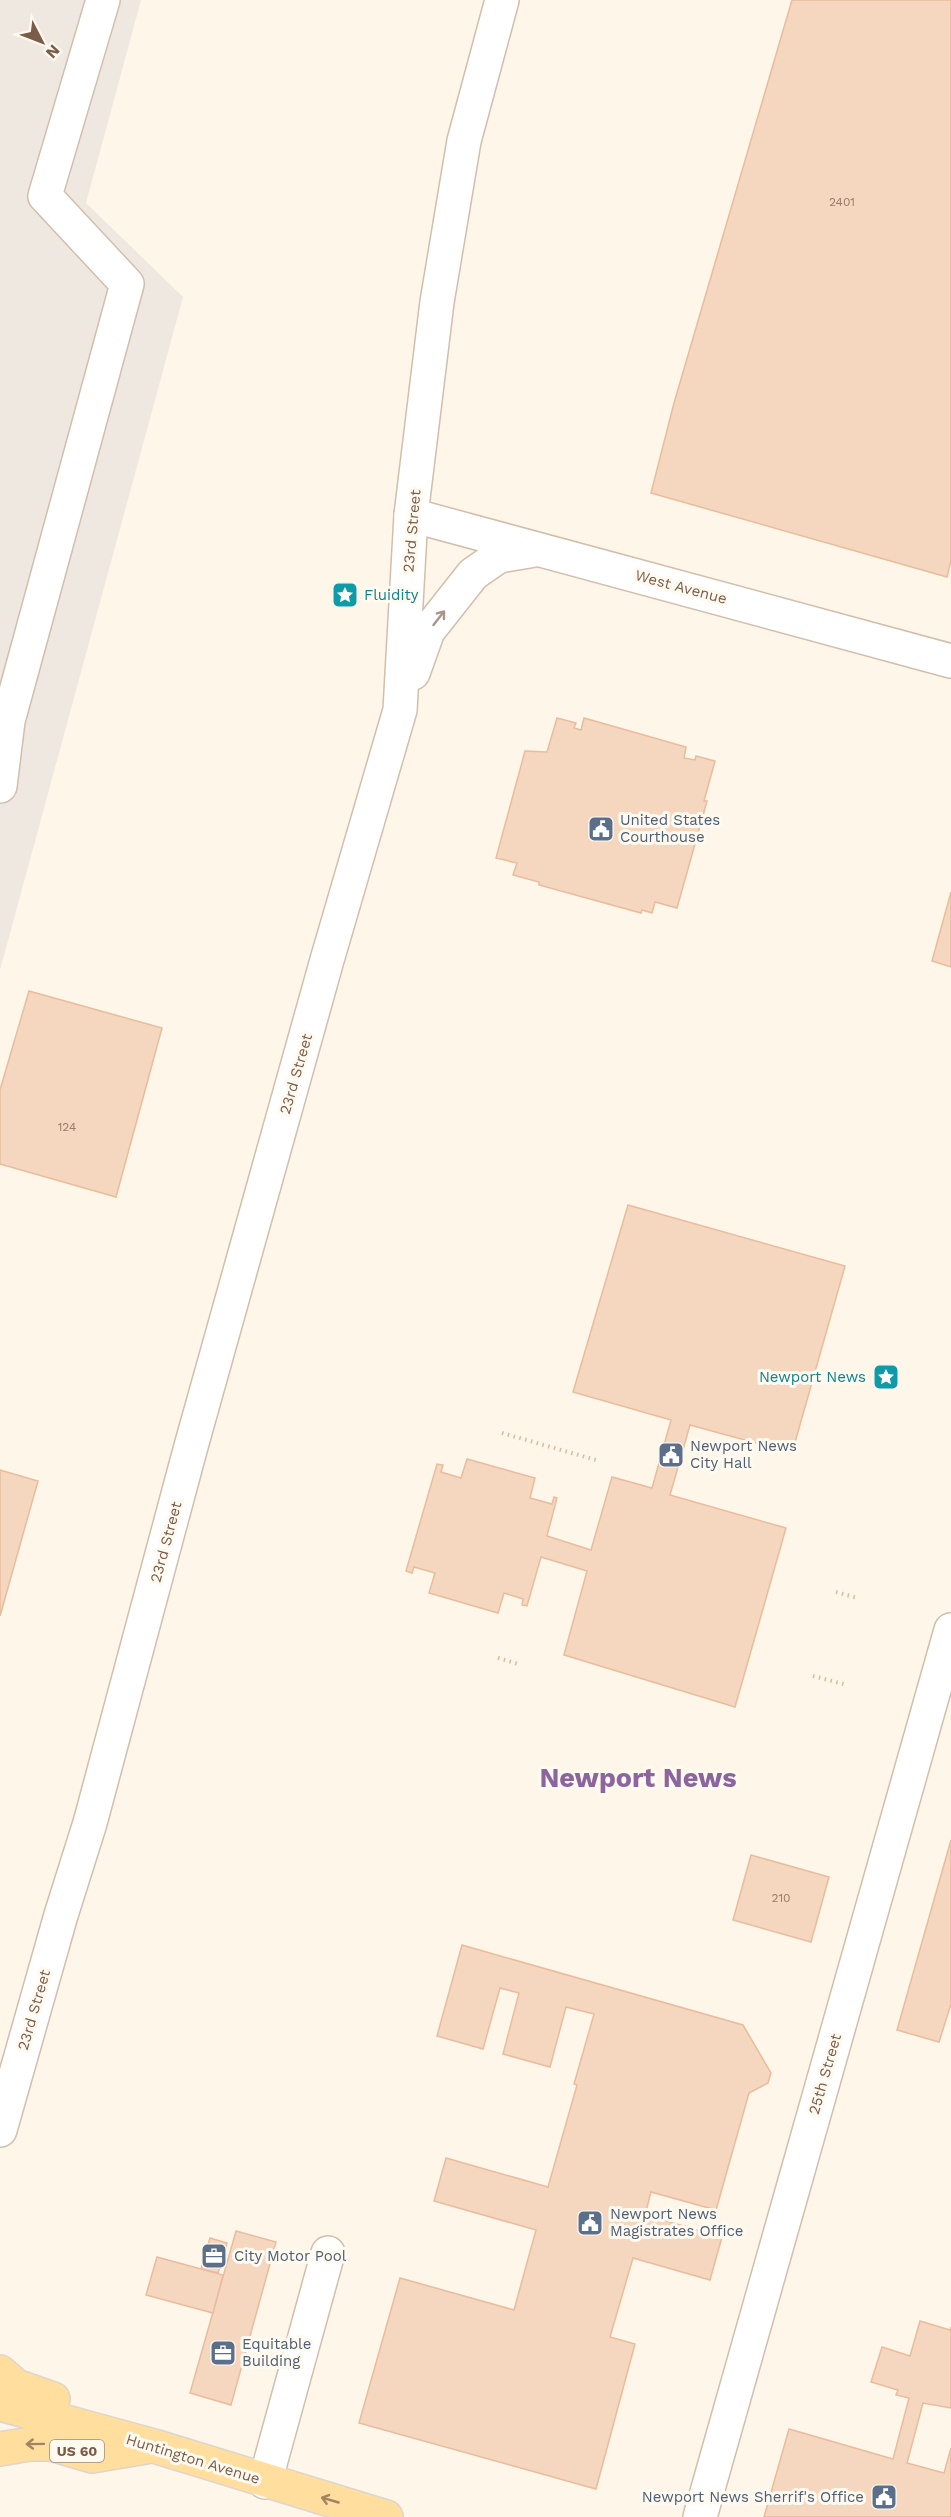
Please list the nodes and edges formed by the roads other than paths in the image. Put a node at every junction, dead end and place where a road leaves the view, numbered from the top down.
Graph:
1 (102, 0) edge
2 (502, 0) edge
3 (411, 515) junction
4 (540, 549) junction
5 (951, 661) edge
6 (400, 710) junction
7 (0, 786) edge
8 (951, 1630) edge
9 (946, 1666) edge
10 (0, 2130) edge
11 (328, 2253) dead end
12 (0, 2372) edge
13 (0, 2404) edge
14 (154, 2446) junction
15 (0, 2450) edge
16 (265, 2482) junction
17 (386, 2517) edge
18 (700, 2517) edge

1 - 7 street
2 - 3 street, 23rd Street
3 - 4 street, West Avenue
3 - 6 street, 23rd Street
4 - 5 street, West Avenue
6 -> 4 street
6 - 10 street, 23rd Street
8 - 9 street, 25th Street
9 - 18 street, 25th Street
11 - 16 street
12 - 14 main road
13 - 14 main road, Huntington Avenue
14 -> 15 main road, US 60
14 - 16 main road, Huntington Avenue / US 60
17 -> 16 main road, Huntington Avenue / US 60

